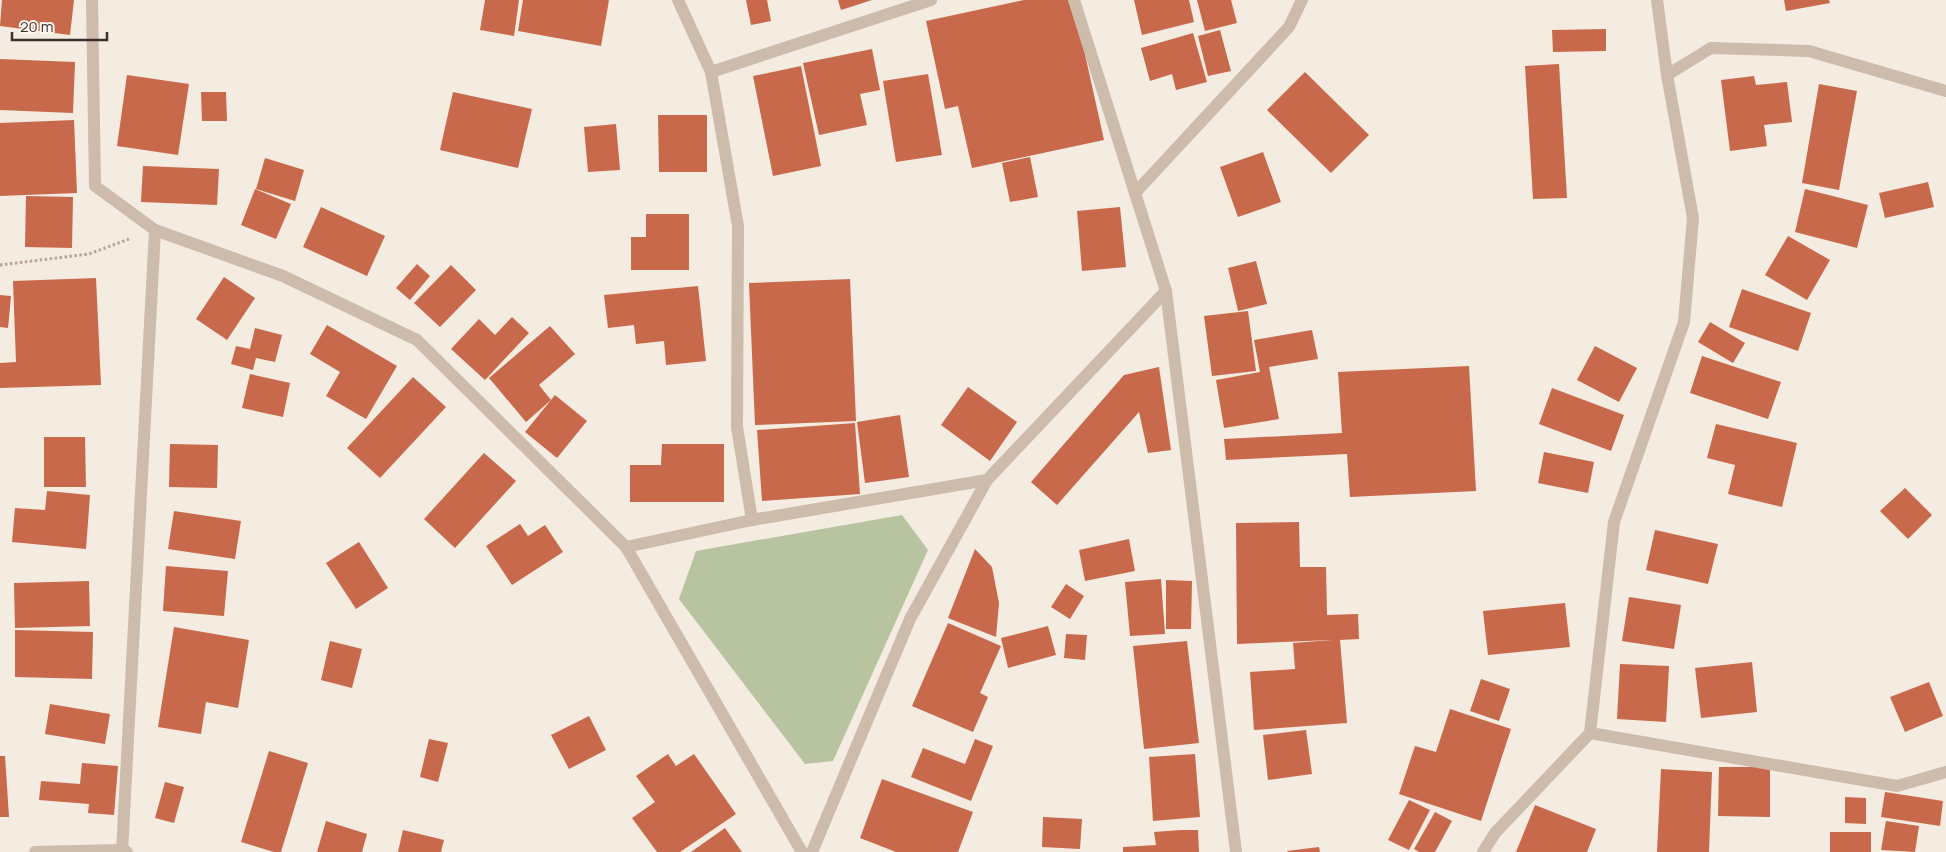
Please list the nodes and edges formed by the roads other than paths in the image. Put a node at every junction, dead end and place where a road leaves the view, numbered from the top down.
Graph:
1 (92, 0) edge
2 (678, 0) edge
3 (931, 0) edge
4 (1074, 0) edge
5 (1302, 0) edge
6 (1657, 0) edge
7 (711, 72) junction
8 (1667, 75) junction
9 (1946, 91) edge
10 (1135, 193) junction
11 (155, 230) junction
12 (1166, 291) junction
13 (987, 480) junction
14 (752, 520) junction
15 (626, 548) junction
16 (1590, 733) junction
17 (1946, 772) edge
18 (124, 851) edge
19 (35, 852) edge
20 (802, 852) edge
21 (812, 852) edge
22 (1236, 852) edge
23 (1483, 852) edge

1 - 11 street
2 - 7 street
3 - 7 street
4 - 10 street
5 - 10 street
6 - 8 street
7 - 14 street
8 - 9 street
8 - 16 street
10 - 12 street
11 - 15 street
11 - 18 street
12 - 13 street
12 - 22 street
13 - 14 street
13 - 21 street
14 - 15 street
15 - 20 street
16 - 17 street
16 - 23 street
18 - 19 street

